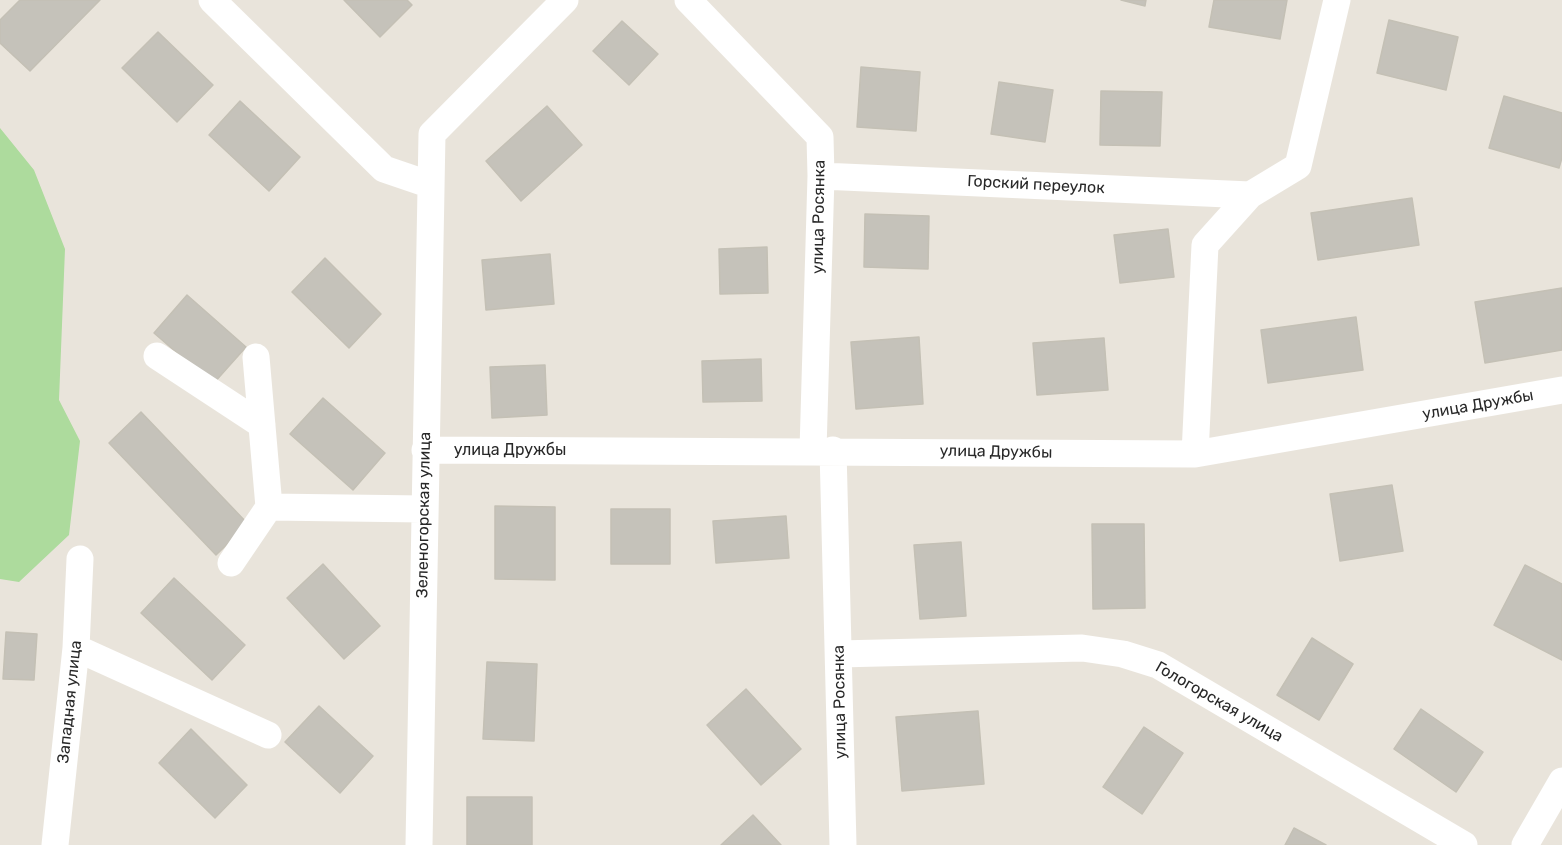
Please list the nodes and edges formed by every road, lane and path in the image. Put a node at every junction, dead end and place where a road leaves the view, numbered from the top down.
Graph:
1 (212, 0) edge
2 (565, 0) edge
3 (688, 0) edge
4 (1337, 0) edge
5 (822, 176) junction
6 (430, 185) junction
7 (1250, 195) junction
8 (156, 356) dead end
9 (256, 357) dead end
10 (1562, 390) edge
11 (262, 425) junction
12 (425, 450) junction
13 (823, 450) junction
14 (1195, 454) junction
15 (269, 507) junction
16 (424, 509) junction
17 (81, 559) dead end
18 (231, 563) dead end
19 (76, 648) junction
20 (838, 654) junction
21 (268, 735) dead end
22 (1562, 781) edge
23 (56, 845) edge
24 (418, 845) edge
25 (843, 845) edge
26 (1464, 845) edge
27 (1525, 845) edge

1 - 6 street
2 - 6 street, Зеленогорская улица
3 - 5 street, улица Росянка
4 - 7 street
5 - 7 street, Горский переулок
5 - 13 street, улица Росянка
6 - 12 street, Зеленогорская улица
7 - 14 street
8 - 11 street
9 - 11 street
10 - 14 street, улица Дружбы
11 - 15 street
12 - 13 street, улица Дружбы
12 - 16 street, Зеленогорская улица
13 - 14 street, улица Дружбы
13 - 20 street, улица Росянка
15 - 16 street
15 - 18 street
16 - 24 street, Зеленогорская улица
17 - 19 street, Западная улица
19 - 21 street
19 - 23 street, Западная улица
20 - 25 street, улица Росянка
20 - 26 street, Гологорская улица
22 - 27 street

